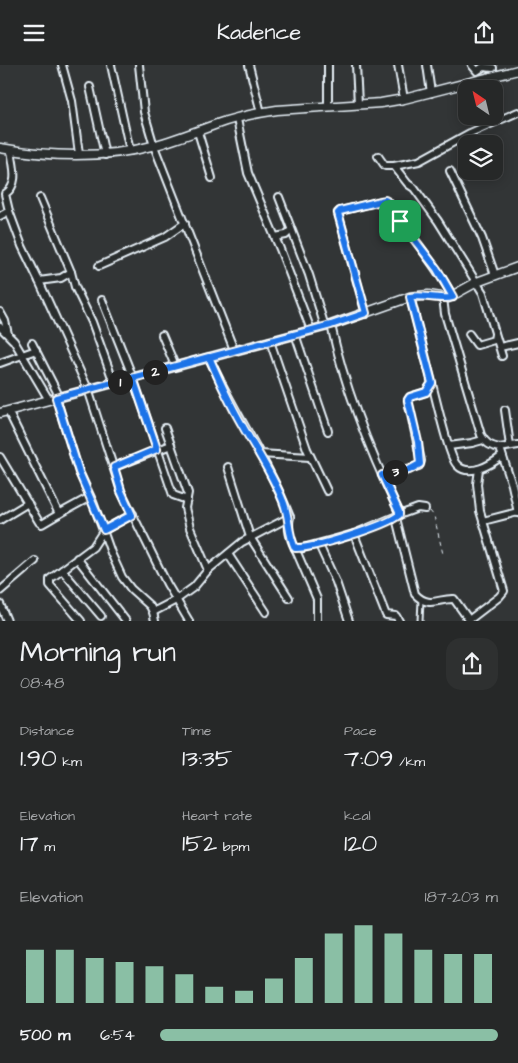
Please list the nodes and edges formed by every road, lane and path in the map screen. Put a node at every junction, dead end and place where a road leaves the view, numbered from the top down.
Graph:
1 (62, 65) edge
2 (112, 65) edge
3 (139, 65) edge
4 (249, 65) edge
5 (328, 65) edge
6 (356, 65) edge
7 (398, 65) edge
8 (427, 65) edge
9 (472, 65) edge
10 (493, 66) edge
11 (518, 70) edge
12 (496, 77) junction
13 (90, 87) dead end
14 (431, 93) junction
15 (404, 99) junction
16 (358, 104) junction
17 (328, 105) junction
18 (518, 112) edge
19 (261, 113) junction
20 (237, 119) junction
21 (198, 132) junction
22 (154, 146) junction
23 (0, 149) edge
24 (11, 150) junction
25 (130, 151) junction
26 (79, 155) junction
27 (105, 155) junction
28 (378, 156) dead end
29 (394, 167) junction
30 (450, 171) dead end
31 (212, 178) dead end
32 (279, 197) dead end
33 (40, 198) dead end
34 (9, 211) junction
35 (0, 216) edge
36 (185, 223) junction
37 (291, 230) junction
38 (275, 237) junction
39 (100, 266) dead end
40 (518, 267) edge
41 (71, 272) junction
42 (495, 275) junction
43 (39, 281) junction
44 (477, 282) junction
45 (410, 297) junction
46 (453, 297) junction
47 (443, 298) junction
48 (102, 300) dead end
49 (0, 312) edge
50 (366, 313) junction
51 (328, 326) junction
52 (0, 327) edge
53 (311, 330) junction
54 (496, 332) junction
55 (8, 334) junction
56 (295, 334) junction
57 (469, 334) dead end
58 (162, 335) dead end
59 (270, 341) junction
60 (32, 343) dead end
61 (518, 343) edge
62 (500, 347) junction
63 (36, 350) junction
64 (234, 350) junction
65 (23, 355) junction
66 (502, 356) dead end
67 (209, 357) junction
68 (0, 363) edge
69 (172, 367) junction
70 (133, 378) junction
71 (114, 383) junction
72 (432, 383) junction
73 (88, 389) junction
74 (52, 399) junction
75 (505, 410) dead end
76 (4, 412) edge
77 (165, 428) dead end
78 (328, 431) dead end
79 (483, 439) junction
80 (171, 445) junction
81 (518, 445) edge
82 (449, 446) junction
83 (510, 446) junction
84 (500, 448) junction
85 (157, 449) junction
86 (260, 454) junction
87 (502, 455) junction
88 (0, 457) edge
89 (310, 457) junction
90 (114, 467) junction
91 (228, 467) dead end
92 (479, 469) junction
93 (382, 475) junction
94 (515, 485) edge
95 (327, 491) dead end
96 (90, 497) junction
97 (187, 499) junction
98 (28, 503) junction
99 (425, 509) joint
100 (518, 512) edge
101 (59, 514) junction
102 (132, 515) junction
103 (398, 516) junction
104 (290, 517) junction
105 (0, 520) edge
106 (483, 521) junction
107 (104, 530) junction
108 (354, 534) junction
109 (250, 537) junction
110 (319, 545) junction
111 (295, 548) junction
112 (228, 554) junction
113 (443, 554) dead end
114 (77, 558) junction
115 (35, 561) dead end
116 (62, 570) junction
117 (208, 570) junction
118 (0, 591) edge
119 (289, 598) dead end
120 (176, 600) junction
121 (421, 600) junction
122 (0, 604) edge
123 (153, 612) junction
124 (266, 612) dead end
125 (101, 616) dead end
126 (469, 620) edge
127 (7, 621) edge
128 (81, 621) edge
129 (126, 621) edge
130 (155, 621) edge
131 (189, 621) edge
132 (317, 621) edge
133 (349, 621) edge
134 (399, 621) edge
135 (420, 621) edge

1 - 26 street
2 - 25 street
3 - 22 street
4 - 19 street
5 - 17 street
6 - 16 street
7 - 15 street
8 - 14 street
9 - 10 street
10 - 12 street
11 - 12 street
12 - 14 street
13 - 27 street
14 - 15 street
15 - 16 street
16 - 17 street
17 - 19 street
18 - 29 street
19 - 20 street
20 - 21 street
20 - 38 street
21 - 22 street
21 - 31 street
22 - 25 street
22 - 36 street
23 - 24 street
24 - 26 street
24 - 34 street
25 - 27 street
26 - 27 street
28 - 29 street
29 - 44 street
30 - 42 street
32 - 37 street
33 - 41 street
34 - 35 street
34 - 43 street
36 - 39 street
36 - 64 street
37 - 38 street
37 - 51 street
38 - 53 street
40 - 42 street
41 - 43 street
41 - 71 street
42 - 44 street
43 - 73 street
44 - 46 street
44 - 54 street
45 - 47 street
45 - 50 street
45 - 72 street
46 - 47 street
46 - 50 street
47 - 79 street
48 - 70 street
49 - 55 street
50 - 51 street
51 - 53 street
51 - 93 street
52 - 55 street
53 - 56 street
54 - 57 street
54 - 62 street
55 - 65 street
56 - 59 street
56 - 78 street
58 - 69 street
59 - 64 street
59 - 89 street
60 - 63 street
61 - 62 street
62 - 66 street
63 - 65 street
63 - 74 street
64 - 67 street
65 - 68 street
65 - 74 street
67 - 69 street
67 - 86 street
69 - 70 street
70 - 71 street
70 - 85 street
71 - 73 street
72 - 82 street
72 - 93 street
73 - 74 street
73 - 90 street
74 - 76 street
74 - 96 street
75 - 83 street
76 - 101 street
77 - 80 street
79 - 82 street
79 - 84 street
80 - 85 street
80 - 97 street
81 - 83 street
82 - 92 street
83 - 84 street
84 - 87 street
85 - 90 street
85 - 97 street
86 - 89 street
86 - 104 street
87 - 92 street
87 - 94 street
88 - 98 street
89 - 95 street
90 - 102 street
91 - 109 street
92 - 106 street
93 - 103 street
94 - 100 street
96 - 101 street
96 - 107 street
97 - 117 street
98 - 101 street
98 - 105 street
99 - 103 street
99 - 113 path
100 - 106 street
102 - 107 street
102 - 120 street
103 - 108 street
103 - 121 street
104 - 109 street
104 - 111 street
106 - 126 street
107 - 114 street
107 - 123 street
108 - 110 street
108 - 134 street
109 - 112 street
109 - 119 street
110 - 111 street
110 - 133 street
111 - 132 street
112 - 117 street
112 - 124 street
114 - 116 street
114 - 129 street
115 - 118 street
116 - 125 street
116 - 128 street
117 - 120 street
120 - 123 street
120 - 131 street
121 - 126 street
121 - 135 lane
122 - 127 street
123 - 130 street

